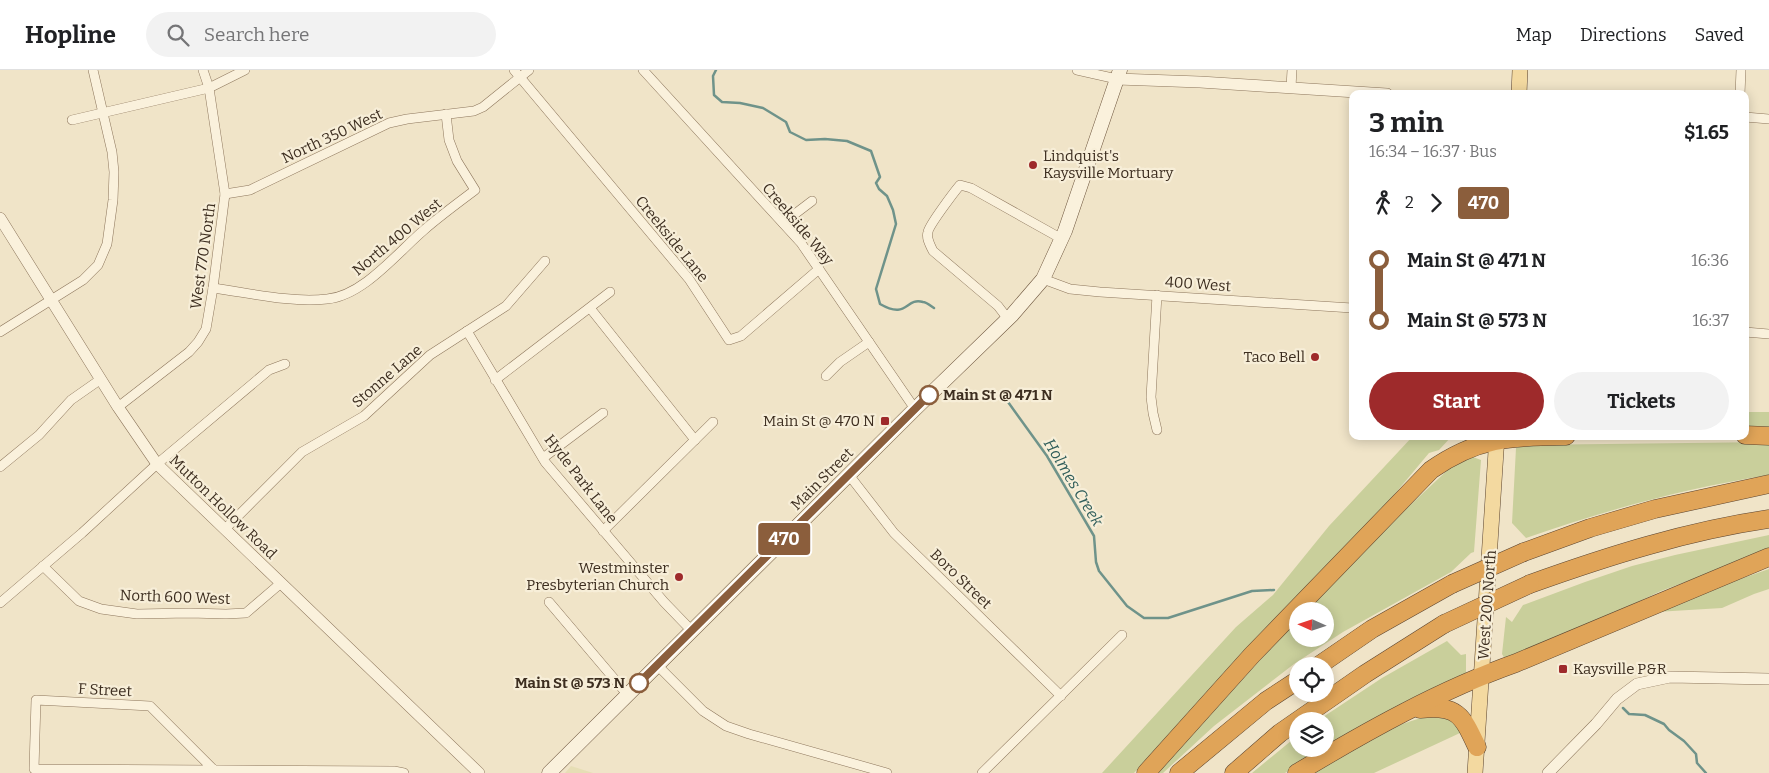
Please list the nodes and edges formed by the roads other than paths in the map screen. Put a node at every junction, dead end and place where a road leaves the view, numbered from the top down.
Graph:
1 (93, 70) edge
2 (204, 70) edge
3 (245, 70) edge
4 (529, 70) edge
5 (643, 70) edge
6 (1077, 70) edge
7 (1292, 70) edge
8 (1520, 70) edge
9 (1741, 70) edge
10 (517, 74) edge
11 (1118, 74) edge
12 (1291, 87) junction
13 (209, 88) junction
14 (1519, 90) edge
15 (1740, 90) edge
16 (1349, 91) edge
17 (103, 113) junction
18 (446, 114) junction
19 (1749, 117) edge
20 (1769, 119) edge
21 (72, 120) dead end
22 (225, 194) junction
23 (812, 201) dead end
24 (0, 218) edge
25 (783, 223) junction
26 (1062, 239) junction
27 (545, 262) dead end
28 (819, 269) junction
29 (1043, 279) junction
30 (213, 288) junction
31 (610, 292) dead end
32 (1157, 295) junction
33 (51, 300) junction
34 (590, 308) junction
35 (1349, 308) edge
36 (1008, 319) junction
37 (0, 332) edge
38 (467, 332) junction
39 (1749, 332) edge
40 (1769, 334) edge
41 (869, 342) junction
42 (285, 364) dead end
43 (826, 376) dead end
44 (101, 379) junction
45 (495, 380) junction
46 (118, 407) junction
47 (915, 409) junction
48 (603, 413) dead end
49 (713, 422) dead end
50 (1157, 430) dead end
51 (1749, 436) edge
52 (1769, 436) edge
53 (696, 440) junction
54 (1457, 440) edge
55 (1491, 440) edge
56 (1497, 440) edge
57 (543, 458) junction
58 (157, 464) junction
59 (0, 467) edge
60 (1431, 470) junction
61 (849, 475) junction
62 (1769, 484) edge
63 (1769, 519) edge
64 (225, 530) junction
65 (603, 531) junction
66 (1769, 557) edge
67 (43, 566) junction
68 (281, 583) junction
69 (549, 602) dead end
70 (0, 603) edge
71 (692, 631) junction
72 (1122, 635) dead end
73 (1332, 657) edge
74 (657, 665) junction
75 (1482, 675) junction
76 (1769, 679) edge
77 (1289, 686) edge
78 (627, 694) junction
79 (1061, 696) junction
80 (1409, 711) junction
81 (1477, 747) junction
82 (214, 770) junction
83 (59, 771) edge
84 (254, 772) edge
85 (404, 773) edge
86 (479, 773) edge
87 (549, 773) edge
88 (887, 773) edge
89 (982, 773) edge
90 (1146, 773) edge
91 (1179, 773) edge
92 (1234, 773) edge
93 (1297, 773) edge
94 (1475, 773) edge
95 (1548, 773) edge

1 - 17 street
2 - 13 street, West 770 North
3 - 13 street
4 - 10 street, North 350 West
5 - 25 street, Creekside Way
6 - 11 street
7 - 12 street
8 - 14 main road
9 - 15 street
10 - 18 street, North 350 West
10 - 28 street, Creekside Lane
11 - 12 street
11 - 26 main road, Main Street
12 - 16 street
13 - 17 street
13 - 22 street, West 770 North
17 - 21 street
17 - 33 street
18 - 22 street, North 350 West
18 - 30 street, North 400 West
19 - 20 street
22 - 30 street, West 770 North
23 - 25 street
24 - 33 street, Mutton Hollow Road
25 - 28 street, Creekside Way
26 - 29 main road, Main Street
26 - 36 street
27 - 38 street, Stonne Lane
28 - 41 street, Creekside Way
29 - 32 street, 400 West
29 - 36 main road, Main Street
30 - 46 street, West 770 North
31 - 34 street
32 - 35 street, 400 West
32 - 50 street
33 - 37 street
33 - 44 street, Mutton Hollow Road
34 - 45 street
34 - 53 street
36 - 47 main road, Main Street
38 - 45 street, Hyde Park Lane
38 - 64 street, Stonne Lane
39 - 40 street
41 - 43 street
41 - 47 street, Creekside Way
42 - 58 street
44 - 46 street, Mutton Hollow Road
44 - 59 street
45 - 57 street, Hyde Park Lane
46 - 58 street, Mutton Hollow Road
47 - 61 main road, Main Street
48 - 57 street
49 - 53 street
51 - 52 highway
53 - 65 street
54 - 60 highway
55 - 60 highway
56 - 75 main road, West 200 North
57 - 65 street, Hyde Park Lane
58 - 64 street, Mutton Hollow Road
58 - 67 street
60 - 90 highway
61 - 71 main road, Main Street
61 - 79 street, Boro Street
62 - 73 highway, bridge
63 - 92 highway, bridge
64 - 68 street, Mutton Hollow Road
65 - 71 street, Hyde Park Lane
66 - 75 highway
67 - 68 street, North 600 West
67 - 70 street
68 - 86 street, Mutton Hollow Road
69 - 78 street
71 - 74 main road, Main Street
72 - 79 street
74 - 78 main road, Main Street
74 - 88 street
75 - 80 highway
75 - 81 main road, West 200 North
76 - 95 street
77 - 91 highway
78 - 87 main road, Main Street
79 - 89 street
80 - 81 highway
80 - 93 highway
81 - 94 main road, West 200 North
82 - 83 street
82 - 83 street, F Street
82 - 84 street
84 - 85 street

